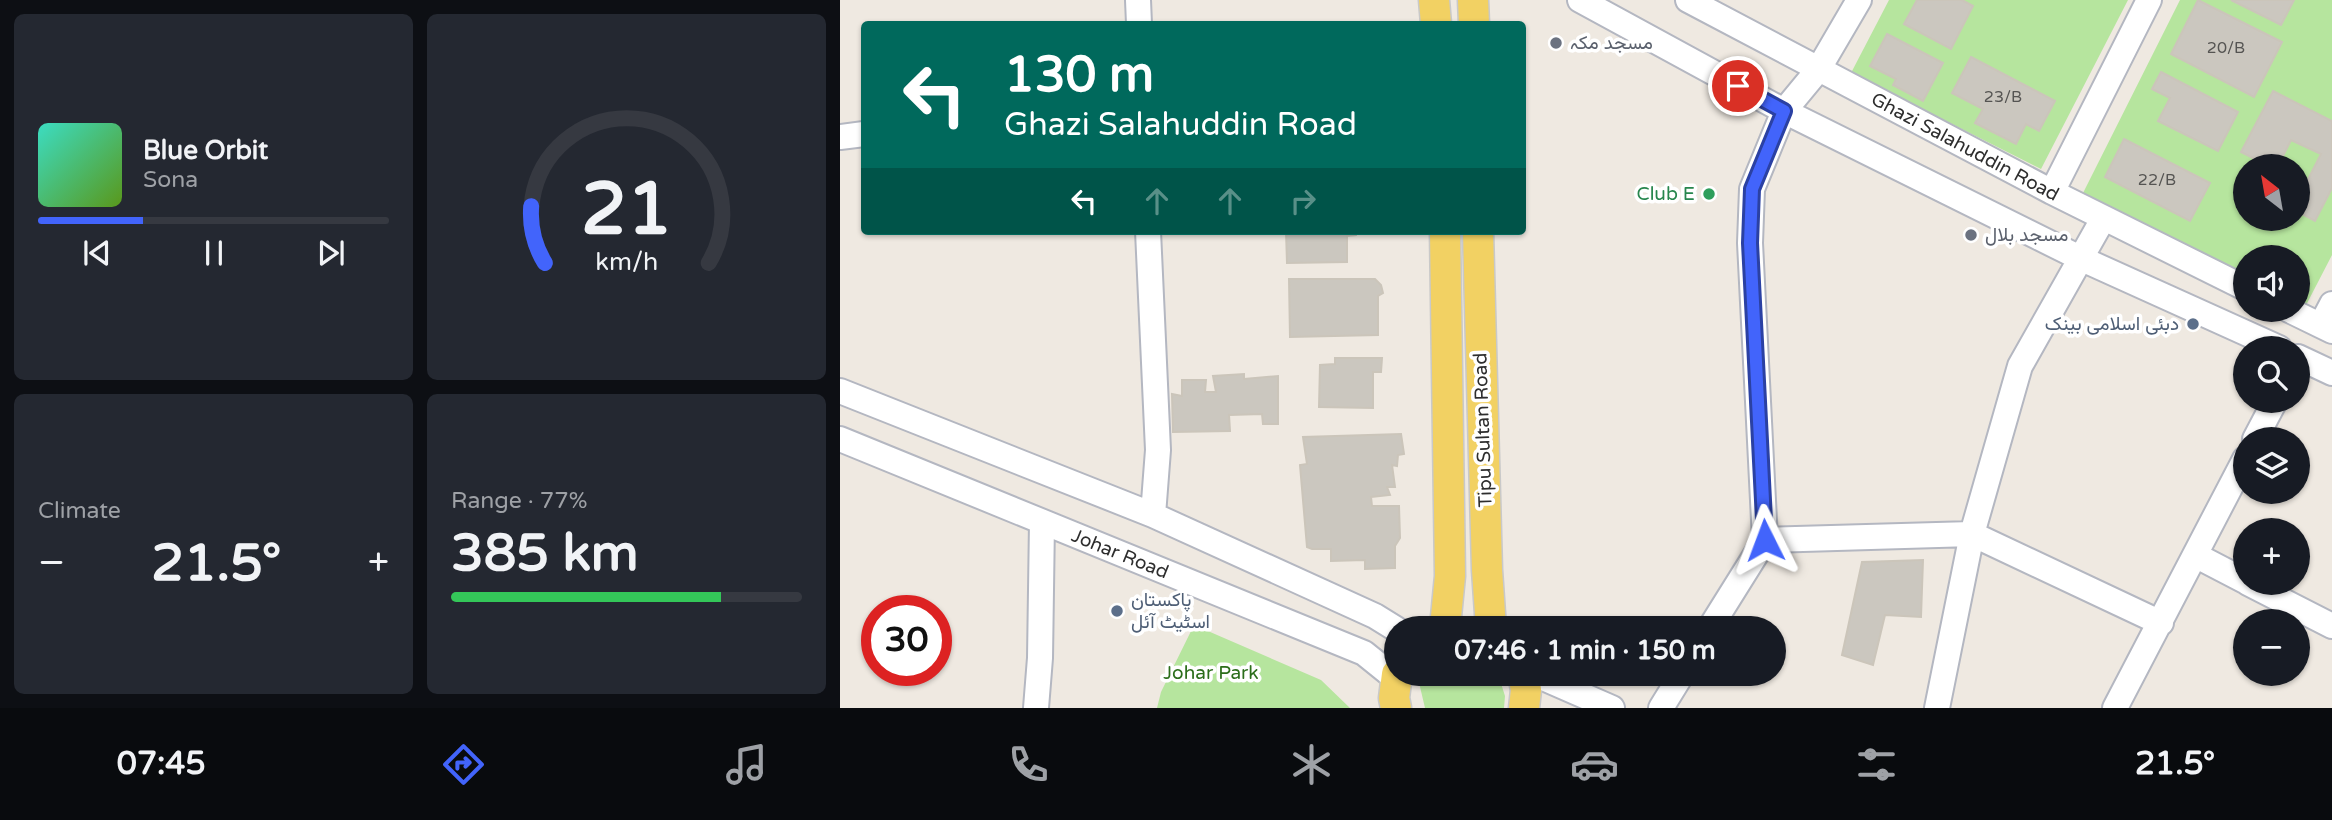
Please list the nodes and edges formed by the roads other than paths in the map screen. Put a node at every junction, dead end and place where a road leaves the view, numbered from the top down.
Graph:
1 (1138, 0) edge
2 (1434, 0) edge
3 (1473, 0) edge
4 (1580, 0) edge
5 (1688, 0) edge
6 (1859, 0) edge
7 (2149, 0) edge
8 (1139, 21) edge
9 (1436, 21) edge
10 (1474, 21) edge
11 (1818, 70) junction
12 (1784, 111) junction
13 (861, 134) edge
14 (840, 137) edge
15 (2052, 192) junction
16 (2103, 219) junction
17 (1148, 235) edge
18 (1445, 235) edge
19 (1478, 235) edge
20 (2082, 259) junction
21 (2233, 282) edge
22 (2310, 315) edge
23 (2328, 320) edge
24 (2252, 336) edge
25 (2310, 363) edge
26 (2332, 373) edge
27 (840, 391) edge
28 (840, 439) edge
29 (2233, 481) edge
30 (1153, 515) junction
31 (1042, 522) junction
32 (1972, 534) junction
33 (1765, 540) junction
34 (2195, 555) junction
35 (2233, 575) edge
36 (2272, 595) edge
37 (1445, 616) edge
38 (1490, 616) edge
39 (1718, 616) edge
40 (1384, 622) edge
41 (2161, 623) junction
42 (2332, 626) edge
43 (1384, 667) edge
44 (1395, 686) edge
45 (1525, 686) edge
46 (1562, 686) edge
47 (1675, 686) edge
48 (1036, 708) edge
49 (1396, 708) edge
50 (1524, 708) edge
51 (1612, 708) edge
52 (1661, 708) edge
53 (1937, 708) edge
54 (2115, 708) edge

1 - 8 street
2 - 9 main road
3 - 10 main road
4 - 12 street
5 - 11 street, Ghazi Salahuddin Road
6 - 11 street
7 - 15 street
11 - 12 street
11 - 15 street, Ghazi Salahuddin Road
12 - 20 street
12 - 33 street
13 - 14 street
15 - 16 street, Ghazi Salahuddin Road
16 - 20 street
16 - 21 street, Ghazi Salahuddin Road
17 - 30 street
18 - 37 main road, Tipu Sultan Road
19 - 38 main road, Tipu Sultan Road
20 - 24 street
20 - 32 street
22 - 23 street
25 - 26 street
27 - 30 street
28 - 31 street, Johar Road
29 - 34 street
30 - 40 street
31 - 43 street, Johar Road
31 - 48 street
32 - 33 street
32 - 41 street
32 - 53 street
33 - 39 street
34 - 35 street
34 - 41 street
36 - 42 street
41 - 54 street
44 - 49 main road
45 - 50 main road
46 - 51 street
47 - 52 street

